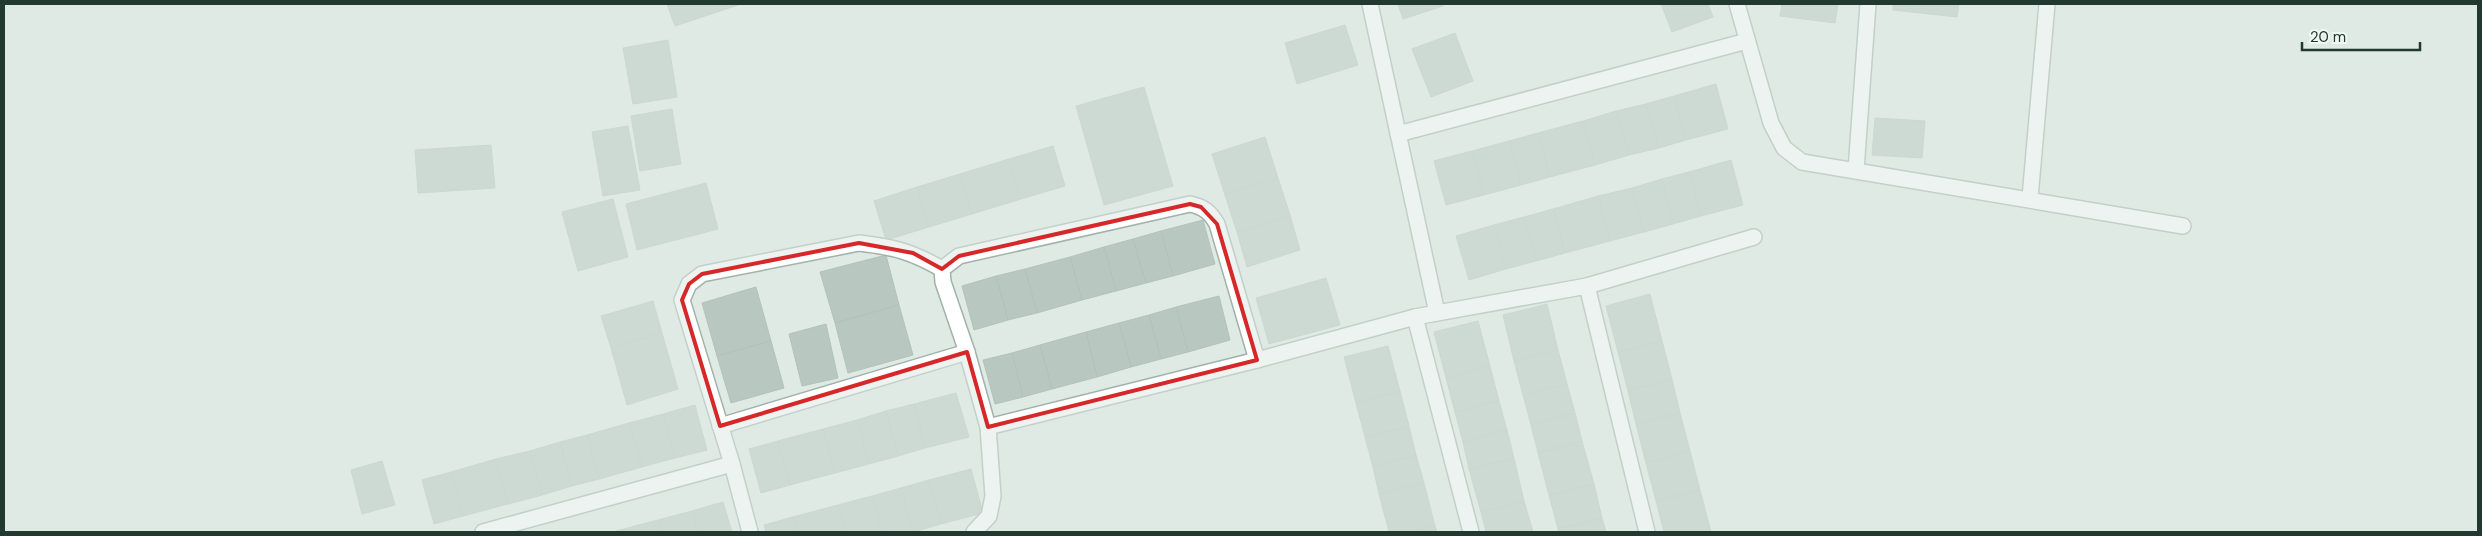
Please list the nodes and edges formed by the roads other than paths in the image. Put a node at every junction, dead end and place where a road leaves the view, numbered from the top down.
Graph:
1 (1370, 4) edge
2 (1737, 4) edge
3 (1868, 4) edge
4 (2047, 4) edge
5 (1747, 41) junction
6 (1398, 134) junction
7 (1856, 170) junction
8 (2030, 198) junction
9 (2183, 226) dead end
10 (1754, 237) dead end
11 (942, 269) junction
12 (1588, 286) junction
13 (1437, 313) junction
14 (1415, 317) junction
15 (967, 352) junction
16 (1257, 360) junction
17 (720, 426) junction
18 (988, 427) junction
19 (732, 464) junction
20 (483, 532) edge
21 (750, 532) edge
22 (974, 532) edge
23 (1471, 532) edge
24 (1647, 532) edge

1 - 6 street
2 - 5 street
3 - 7 street
4 - 8 street
5 - 6 street
5 - 7 street
6 - 13 street
7 - 8 street
8 - 9 street
10 - 12 street
11 - 15 street
11 - 16 street
11 - 17 street
12 - 13 street
12 - 24 street
13 - 14 street
14 - 16 street
14 - 23 street
15 - 17 street
15 - 18 street
16 - 18 street
17 - 19 street
18 - 22 street
19 - 20 street
19 - 21 street

